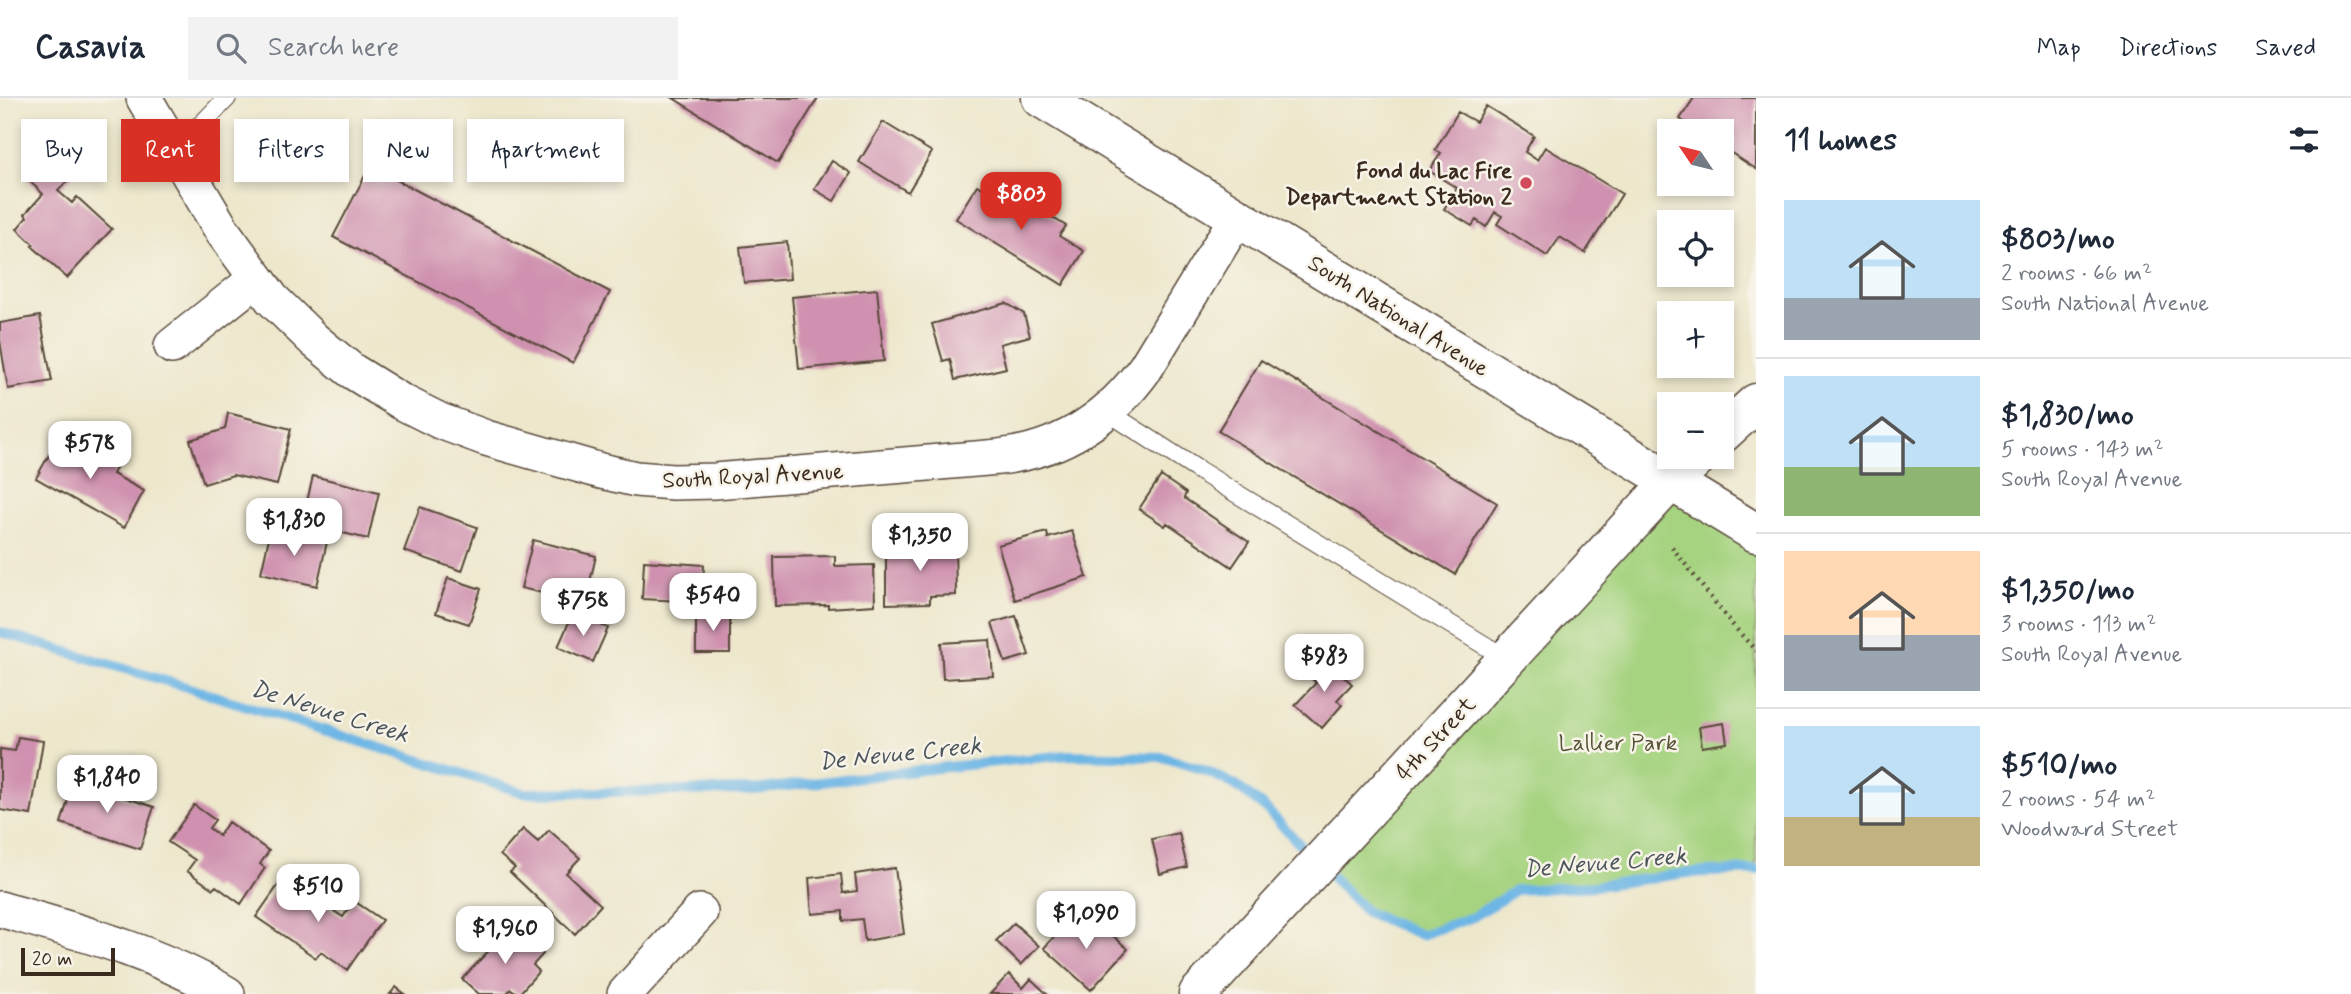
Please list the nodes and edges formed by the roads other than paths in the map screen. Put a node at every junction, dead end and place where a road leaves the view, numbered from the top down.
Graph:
1 (144, 98) edge
2 (227, 98) edge
3 (1041, 98) edge
4 (157, 119) edge
5 (207, 119) edge
6 (194, 182) edge
7 (1238, 216) junction
8 (256, 279) junction
9 (172, 346) dead end
10 (1756, 403) edge
11 (1108, 412) junction
12 (1734, 423) edge
13 (1657, 454) edge
14 (1684, 469) edge
15 (1756, 533) edge
16 (1507, 659) junction
17 (0, 909) edge
18 (701, 912) dead end
19 (227, 994) edge
20 (625, 994) edge
21 (1198, 994) edge

1 - 4 street, South Royal Avenue
2 - 5 lane
3 - 7 street, South National Avenue
6 - 8 street, South Royal Avenue
7 - 11 street, South Royal Avenue
7 - 13 street, South National Avenue
8 - 9 street
8 - 11 street, South Royal Avenue
10 - 12 street
11 - 16 lane
14 - 15 street, South National Avenue
14 - 16 street, 4th Street
16 - 21 street, 4th Street
17 - 19 street
18 - 20 street

